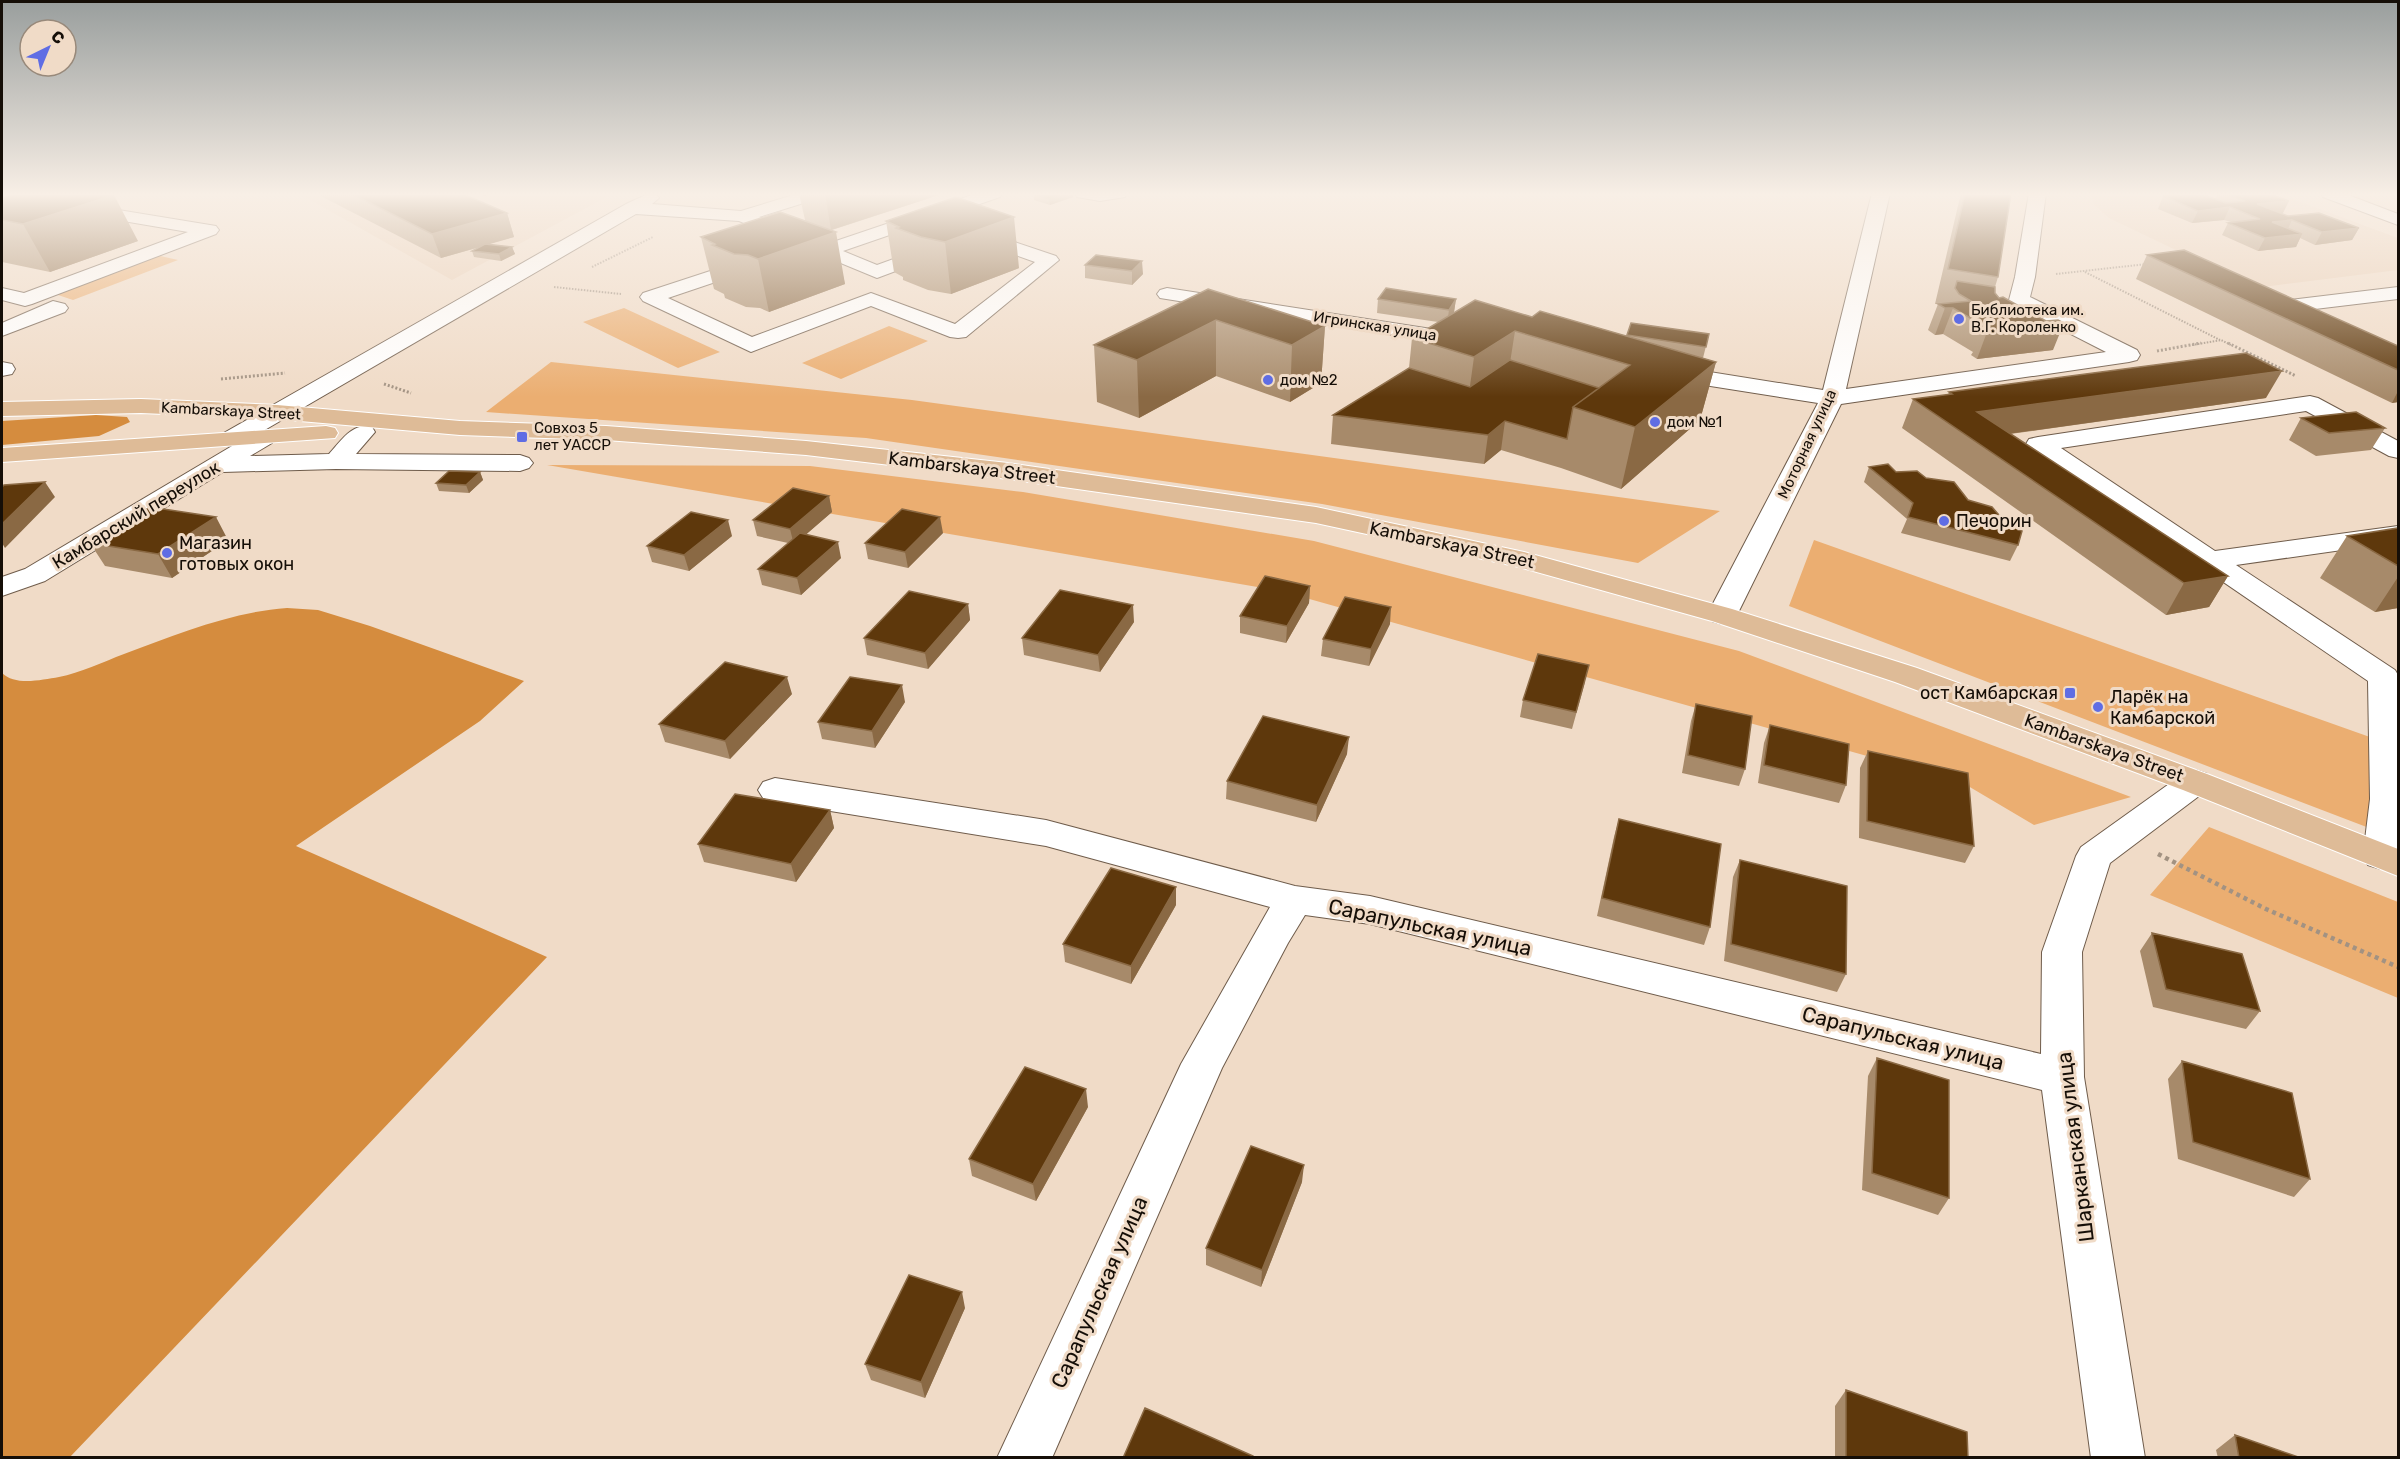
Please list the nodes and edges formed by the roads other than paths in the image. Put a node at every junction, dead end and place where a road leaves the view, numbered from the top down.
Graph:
1 (128, 261) edge
2 (544, 261) edge
3 (758, 261) edge
4 (850, 261) edge
5 (906, 261) edge
6 (1048, 261) edge
7 (1865, 261) edge
8 (2027, 261) edge
9 (2398, 293) edge
10 (2, 294) edge
11 (1167, 294) dead end
12 (25, 300) junction
13 (2325, 325) edge
14 (2, 330) edge
15 (1484, 343) edge
16 (1646, 369) edge
17 (1832, 398) junction
18 (141, 406) junction
19 (2, 410) edge
20 (272, 424) junction
21 (460, 428) junction
22 (363, 432) junction
23 (66, 450) junction
24 (2398, 451) edge
25 (2, 455) edge
26 (336, 461) junction
27 (520, 463) dead end
28 (219, 465) junction
29 (2398, 534) edge
30 (2210, 560) junction
31 (2, 587) edge
32 (1722, 615) junction
33 (2391, 676) edge
34 (2195, 782) junction
35 (776, 790) dead end
36 (2390, 860) edge
37 (1295, 900) junction
38 (2062, 1077) junction
39 (1024, 1458) edge
40 (2118, 1458) edge

1 - 12 street
2 - 20 street, Камбарский переулок
3 - 6 street
4 - 5 street
7 - 17 street, Моторная улица
8 - 17 street
9 - 13 street
10 - 12 street
11 - 15 street, Игринская улица
12 - 14 street
16 - 17 street
17 - 32 street, Моторная улица
18 - 19 main road, Kambarskaya Street
18 - 20 main road, Kambarskaya Street
18 - 23 main road
20 - 21 main road, Kambarskaya Street
20 - 22 main road, Kambarskaya Street
20 - 23 main road, Kambarskaya Street
20 - 28 street, Камбарский переулок
21 - 22 main road, Kambarskaya Street
21 - 32 main road, Kambarskaya Street
22 - 26 street
23 - 25 main road, Kambarskaya Street
24 - 30 street
26 - 27 street
26 - 28 street
28 - 31 street, Камбарский переулок
29 - 30 street
30 - 33 street
32 - 34 main road, Kambarskaya Street
33 - 36 street
34 - 36 main road, Kambarskaya Street
34 - 38 street, Шарканская улица
35 - 37 street
37 - 38 street, Сарапульская улица
37 - 39 street, Сарапульская улица
38 - 40 street, Шарканская улица

